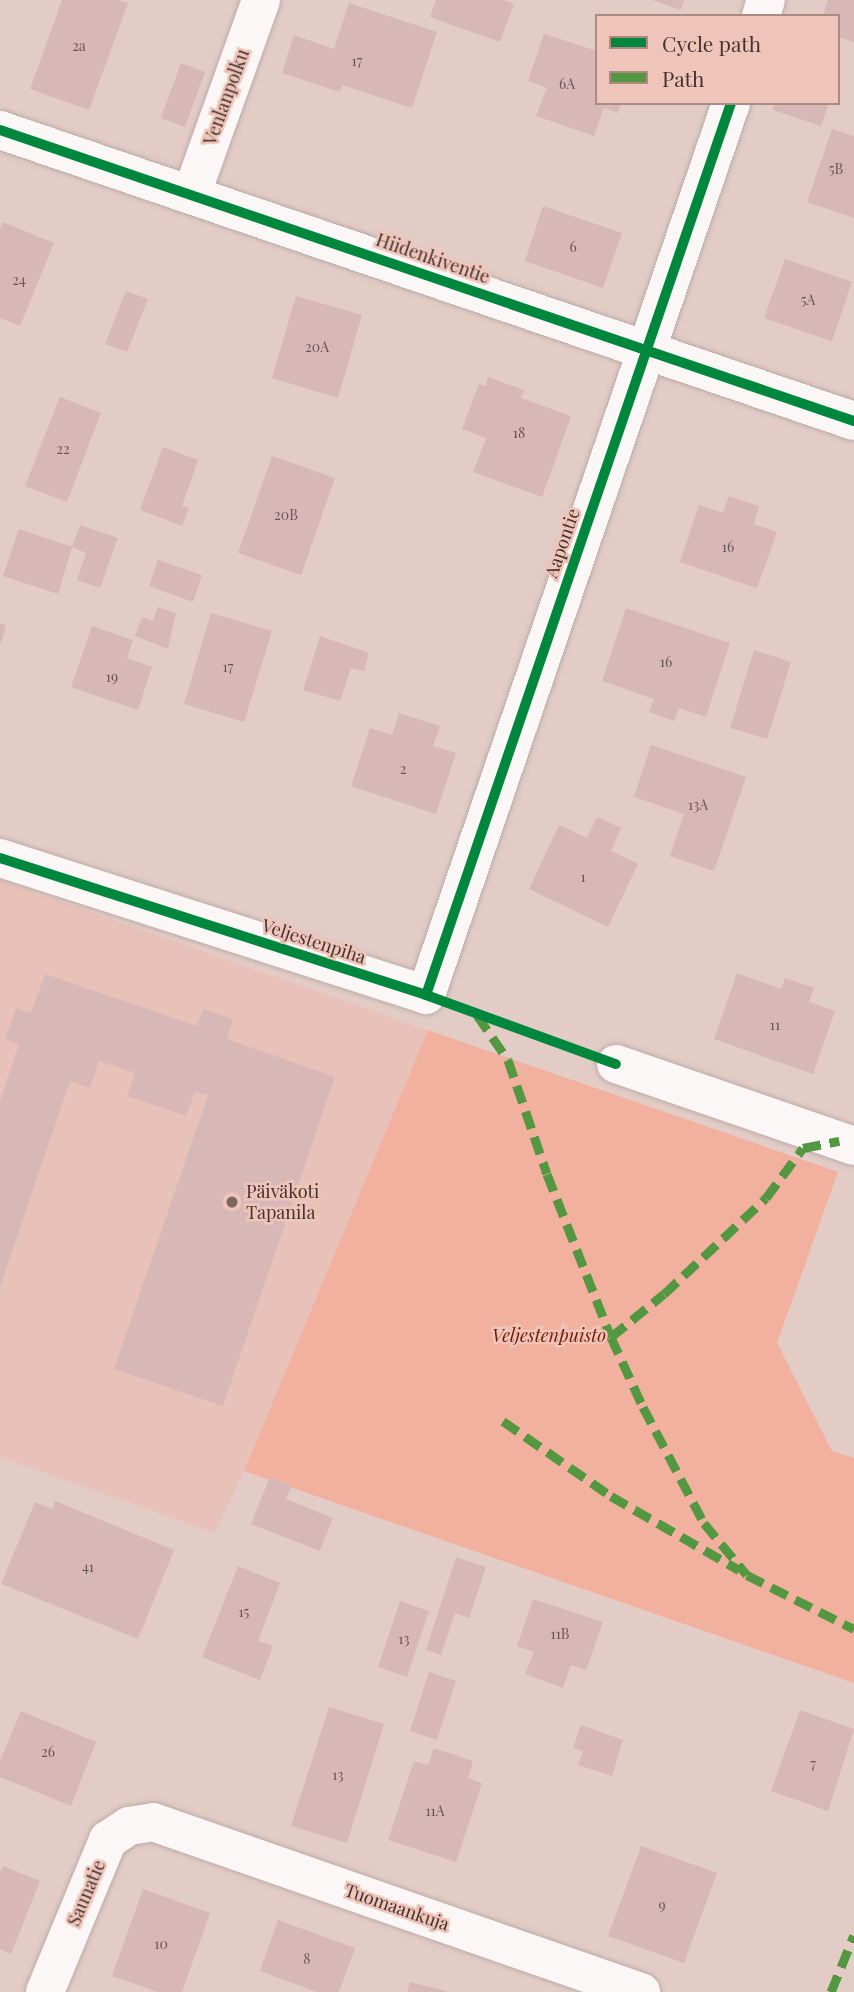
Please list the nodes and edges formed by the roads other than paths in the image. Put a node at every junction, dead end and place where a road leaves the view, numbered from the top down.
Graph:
1 (261, 0) edge
2 (730, 105) edge
3 (0, 130) edge
4 (192, 193) junction
5 (646, 351) junction
6 (854, 421) edge
7 (0, 858) edge
8 (426, 995) joint
9 (616, 1064) dead end
10 (854, 1146) edge
11 (153, 1822) joint
12 (45, 1992) edge
13 (641, 1992) edge

1 - 4 street, Venlanpolku
2 - 5 street, Aapontie
3 - 4 street, Hiidenkiventie
4 - 5 street, Hiidenkiventie
5 - 6 street, Hiidenkiventie
5 - 8 street, Aapontie
7 - 8 street, Veljestenpiha
9 - 10 street
11 - 12 street, Saunatie
11 - 13 street, Tuomaankuja

